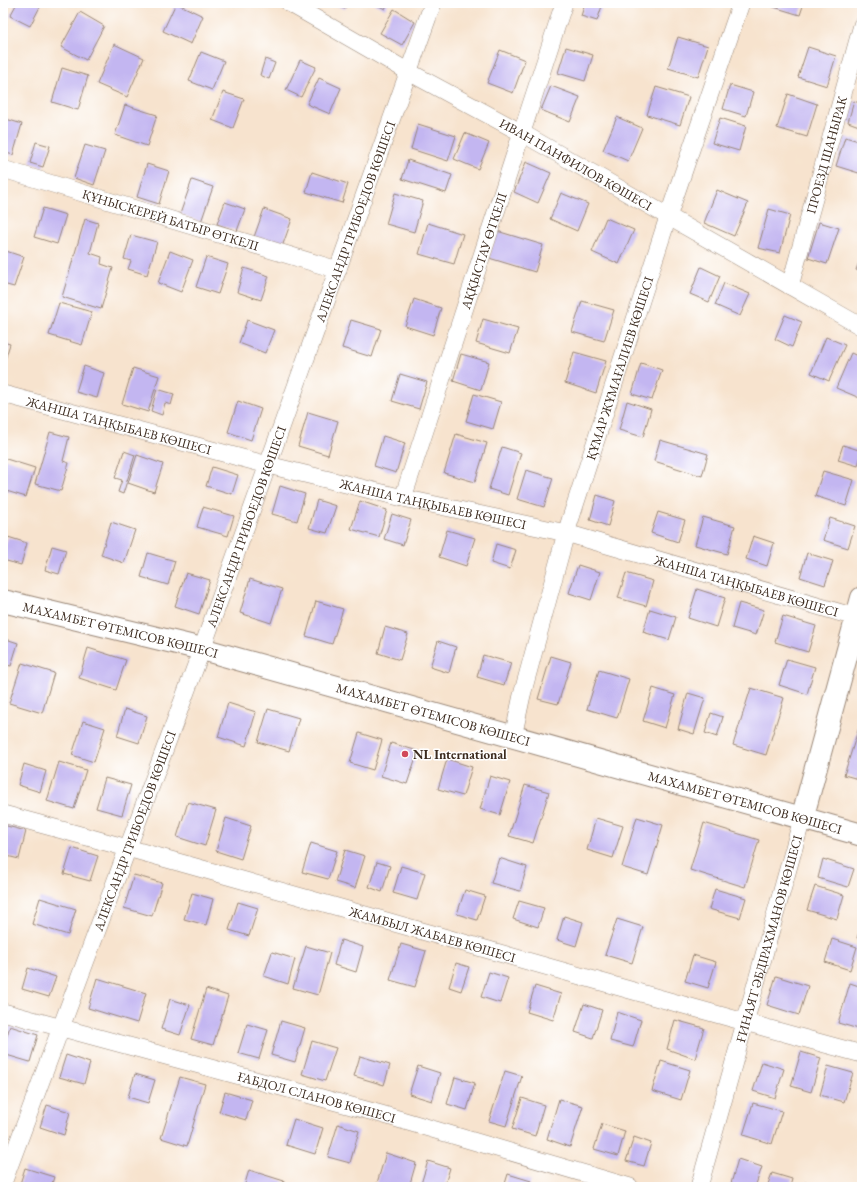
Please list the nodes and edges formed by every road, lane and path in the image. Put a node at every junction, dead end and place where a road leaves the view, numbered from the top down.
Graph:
1 (289, 3) edge
2 (433, 3) edge
3 (564, 3) edge
4 (741, 3) edge
5 (862, 25) edge
6 (409, 72) junction
7 (522, 133) junction
8 (3, 169) edge
9 (668, 216) junction
10 (338, 270) junction
11 (790, 286) junction
12 (862, 327) edge
13 (3, 394) edge
14 (268, 465) junction
15 (403, 498) junction
16 (566, 533) junction
17 (3, 601) edge
18 (860, 611) edge
19 (202, 649) junction
20 (513, 737) junction
21 (3, 814) edge
22 (802, 819) junction
23 (862, 835) edge
24 (128, 848) junction
25 (3, 1012) edge
26 (745, 1023) junction
27 (61, 1028) junction
28 (862, 1054) edge
29 (3, 1183) edge
30 (630, 1187) edge
31 (699, 1187) edge

1 - 6 street, ИВАН ПАНФИЛОВ КӨШЕСІ
2 - 6 street, АЛЕКСАНДР ГРИБОЕДОВ КӨШЕСІ
3 - 7 street, АҚҚЫСТАУ ӨТКЕЛІ
4 - 9 street, ҚҰМАР ЖҰМАҒАЛИЕВ КӨШЕСІ
5 - 11 street, ПРОЕЗД ШАНЫРАК
6 - 7 street, ИВАН ПАНФИЛОВ КӨШЕСІ
6 - 10 street, АЛЕКСАНДР ГРИБОЕДОВ КӨШЕСІ
7 - 9 street, ИВАН ПАНФИЛОВ КӨШЕСІ
7 - 15 street, АҚҚЫСТАУ ӨТКЕЛІ
8 - 10 street, ҚҰНЫСКЕРЕЙ БАТЫР ӨТКЕЛІ
9 - 11 street, ИВАН ПАНФИЛОВ КӨШЕСІ
9 - 16 street, ҚҰМАР ЖҰМАҒАЛИЕВ КӨШЕСІ
10 - 14 street, АЛЕКСАНДР ГРИБОЕДОВ КӨШЕСІ
11 - 12 street, ИВАН ПАНФИЛОВ КӨШЕСІ
13 - 14 street, ЖАНША ТАҢҚЫБАЕВ КӨШЕСІ
14 - 15 street, ЖАНША ТАҢҚЫБАЕВ КӨШЕСІ
14 - 19 street, АЛЕКСАНДР ГРИБОЕДОВ КӨШЕСІ
15 - 16 street, ЖАНША ТАҢҚЫБАЕВ КӨШЕСІ
16 - 18 street, ЖАНША ТАҢҚЫБАЕВ КӨШЕСІ
16 - 20 street, ҚҰМАР ЖҰМАҒАЛИЕВ КӨШЕСІ
17 - 19 main road, МАХАМБЕТ ӨТЕМІСОВ КӨШЕСІ
18 - 22 main road, ҒИНАЯТ ӘБДІРАХМАНОВ КӨШЕСІ
19 - 20 main road, МАХАМБЕТ ӨТЕМІСОВ КӨШЕСІ
19 - 24 street, АЛЕКСАНДР ГРИБОЕДОВ КӨШЕСІ
20 - 22 main road, МАХАМБЕТ ӨТЕМІСОВ КӨШЕСІ
21 - 24 street, ЖАМБЫЛ ЖАБАЕВ КӨШЕСІ
22 - 23 main road, МАХАМБЕТ ӨТЕМІСОВ КӨШЕСІ
22 - 26 street, ҒИНАЯТ ӘБДІРАХМАНОВ КӨШЕСІ
24 - 26 street, ЖАМБЫЛ ЖАБАЕВ КӨШЕСІ
24 - 27 street, АЛЕКСАНДР ГРИБОЕДОВ КӨШЕСІ
25 - 27 street, ҒАБДОЛ СЛАНОВ КӨШЕСІ
26 - 28 street, ЖАМБЫЛ ЖАБАЕВ КӨШЕСІ
26 - 31 street, ҒИНАЯТ ӘБДІРАХМАНОВ КӨШЕСІ
27 - 29 street, АЛЕКСАНДР ГРИБОЕДОВ КӨШЕСІ
27 - 30 street, ҒАБДОЛ СЛАНОВ КӨШЕСІ

